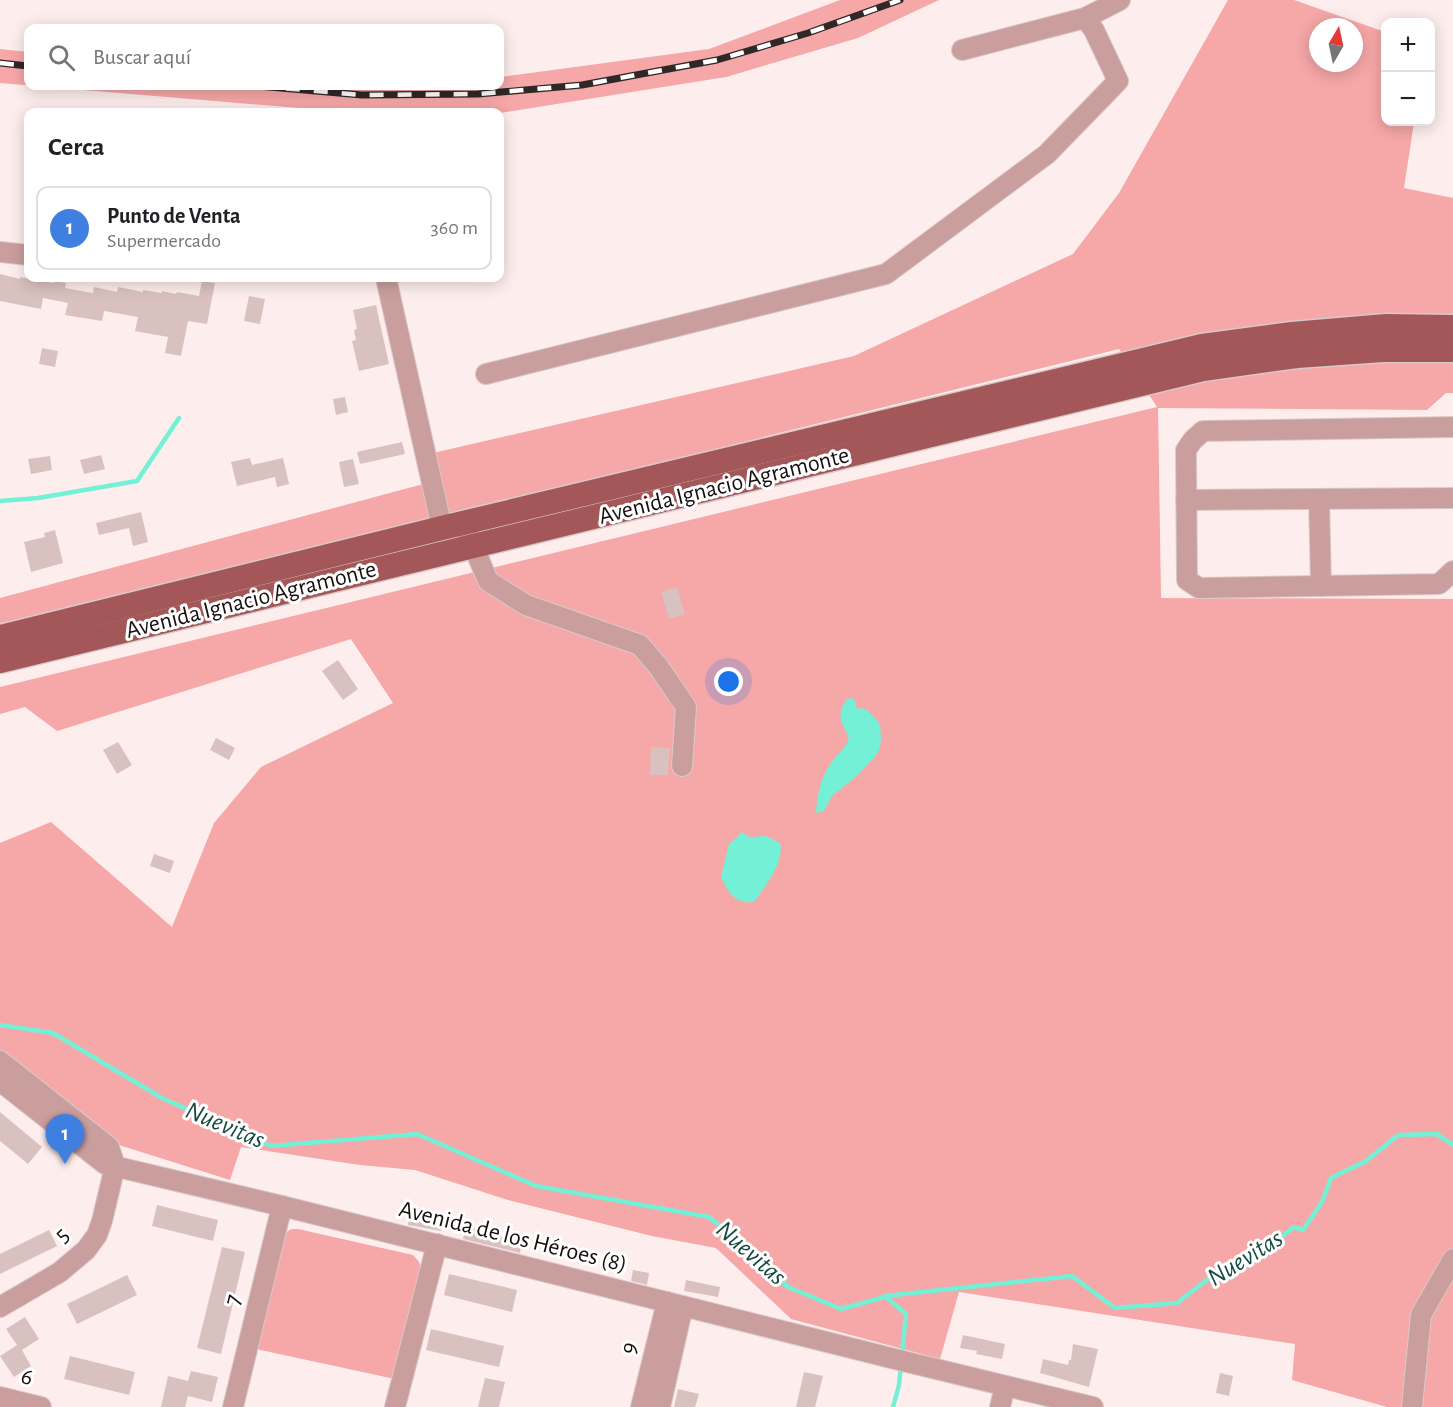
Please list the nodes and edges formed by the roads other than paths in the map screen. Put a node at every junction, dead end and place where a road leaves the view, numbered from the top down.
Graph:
1 (1120, 0) edge
2 (1084, 18) junction
3 (962, 50) dead end
4 (0, 252) edge
5 (24, 255) edge
6 (387, 282) edge
7 (1453, 327) edge
8 (1453, 350) edge
9 (486, 374) dead end
10 (1453, 427) edge
11 (1453, 498) edge
12 (1319, 499) junction
13 (1186, 500) junction
14 (453, 526) junction
15 (474, 546) junction
16 (1453, 571) edge
17 (1321, 586) junction
18 (0, 637) edge
19 (0, 661) edge
20 (682, 766) dead end
21 (0, 1060) edge
22 (0, 1081) edge
23 (115, 1166) junction
24 (282, 1206) junction
25 (437, 1244) junction
26 (1453, 1259) edge
27 (675, 1304) junction
28 (0, 1307) edge
29 (1005, 1386) junction
30 (0, 1397) edge
31 (41, 1407) edge
32 (233, 1407) edge
33 (395, 1407) edge
34 (641, 1407) edge
35 (660, 1407) edge
36 (1000, 1407) edge
37 (1093, 1407) edge
38 (1412, 1407) edge

1 - 2 street
2 - 3 street
2 - 9 street
4 - 5 street
6 - 14 street
7 - 14 main road, Avenida Ignacio Agramonte
8 - 15 main road, Avenida Ignacio Agramonte
10 - 13 street
11 - 12 street
12 - 13 street
12 - 17 street
13 - 17 street
14 - 15 street
14 - 18 main road, Avenida Ignacio Agramonte
15 - 19 main road, Avenida Ignacio Agramonte
15 - 20 street
16 - 17 street
21 - 23 street
22 - 23 street, Avenida de los Héroes (8)
23 - 24 street, Avenida de los Héroes (8)
23 - 28 street, 5
24 - 25 street, Avenida de los Héroes (8)
24 - 32 street, 7
25 - 27 street, Avenida de los Héroes (8)
25 - 33 street
26 - 38 street
27 - 29 street, Avenida de los Héroes (8)
27 - 34 street, 9
27 - 35 street, 9
29 - 36 street
29 - 37 street, Avenida de los Héroes (8)
30 - 31 street, 6

